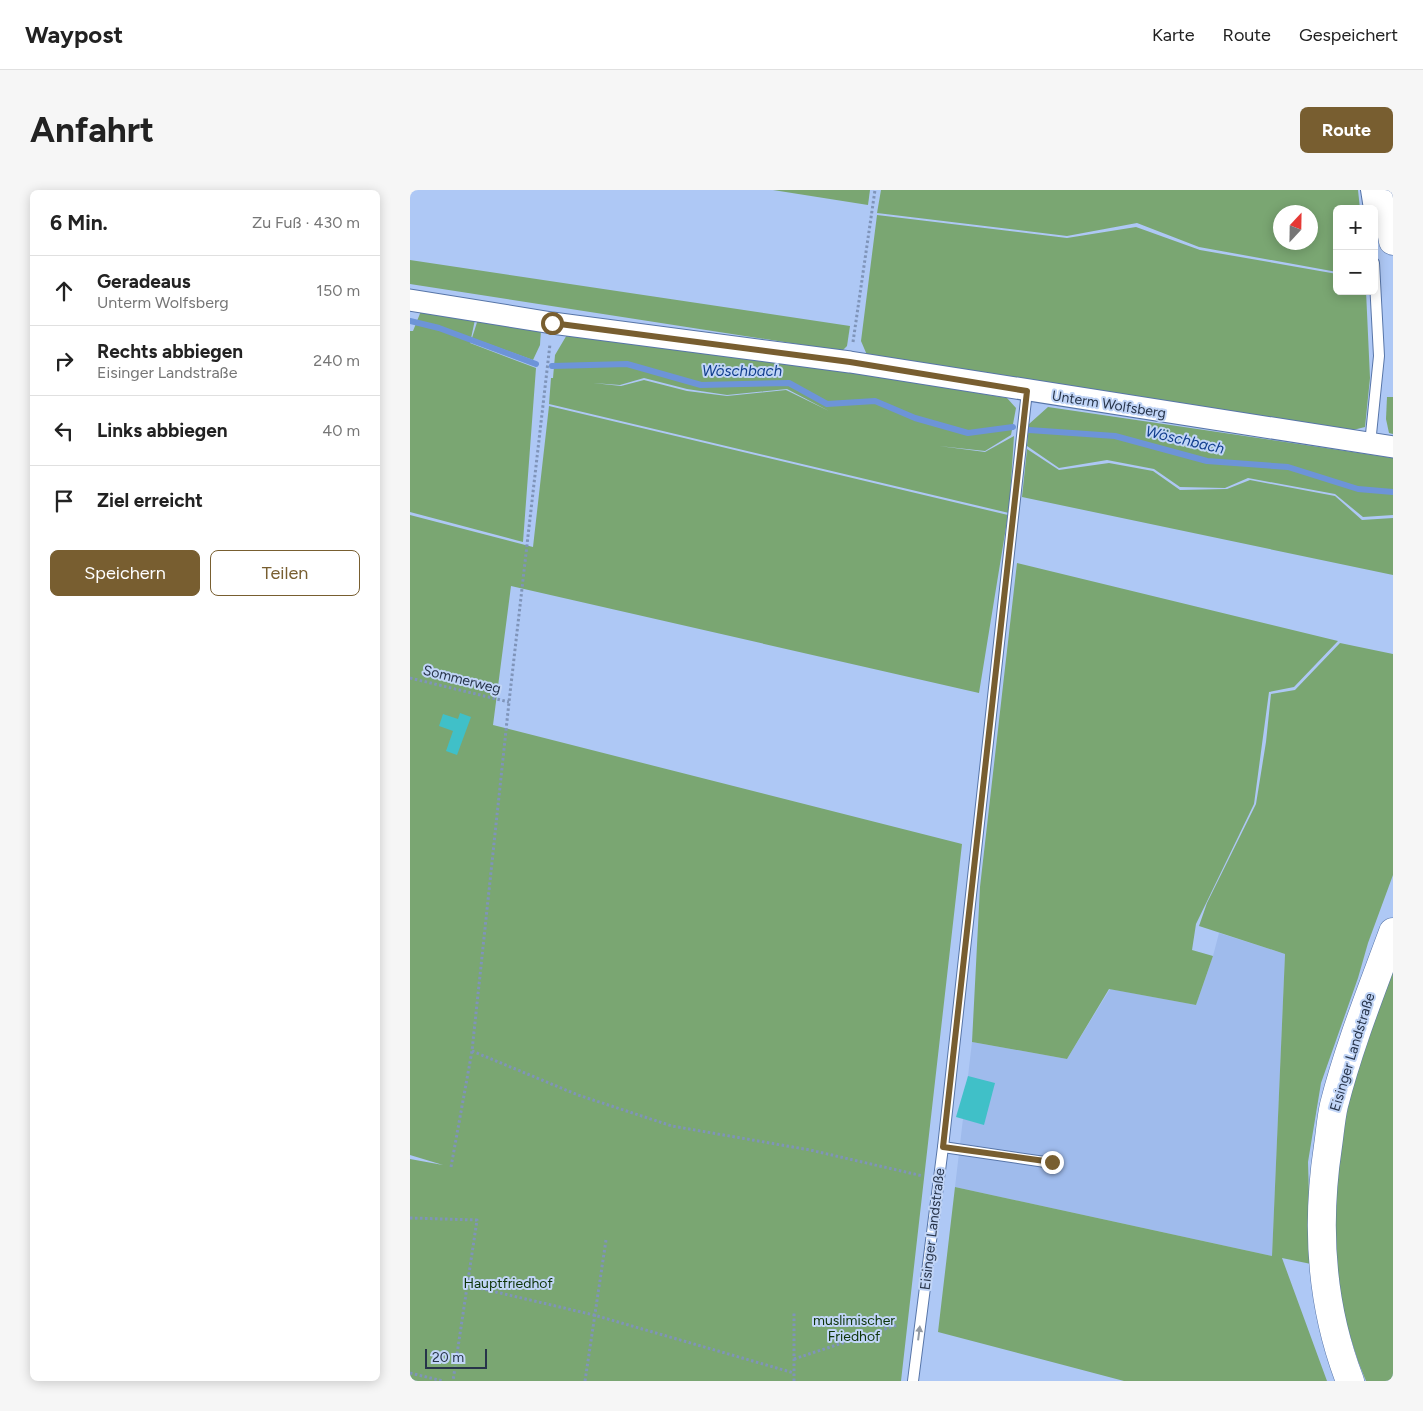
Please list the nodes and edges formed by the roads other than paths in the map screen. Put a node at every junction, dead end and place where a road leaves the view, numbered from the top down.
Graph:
1 (1366, 190) edge
2 (1383, 190) edge
3 (1368, 205) edge
4 (1393, 241) edge
5 (1375, 295) edge
6 (410, 300) edge
7 (1027, 391) junction
8 (1370, 444) junction
9 (1393, 447) edge
10 (1393, 932) edge
11 (943, 1147) junction
12 (1052, 1162) dead end
13 (913, 1381) edge
14 (1350, 1381) edge

1 - 3 lane
2 - 4 main road
5 - 8 lane
6 - 7 street, Unterm Wolfsberg
7 - 8 street, Unterm Wolfsberg
7 - 11 lane, Eisinger Landstraße
8 - 9 street, Unterm Wolfsberg
10 - 14 main road, Eisinger Landstraße
11 - 12 lane
13 -> 11 lane, Eisinger Landstraße

